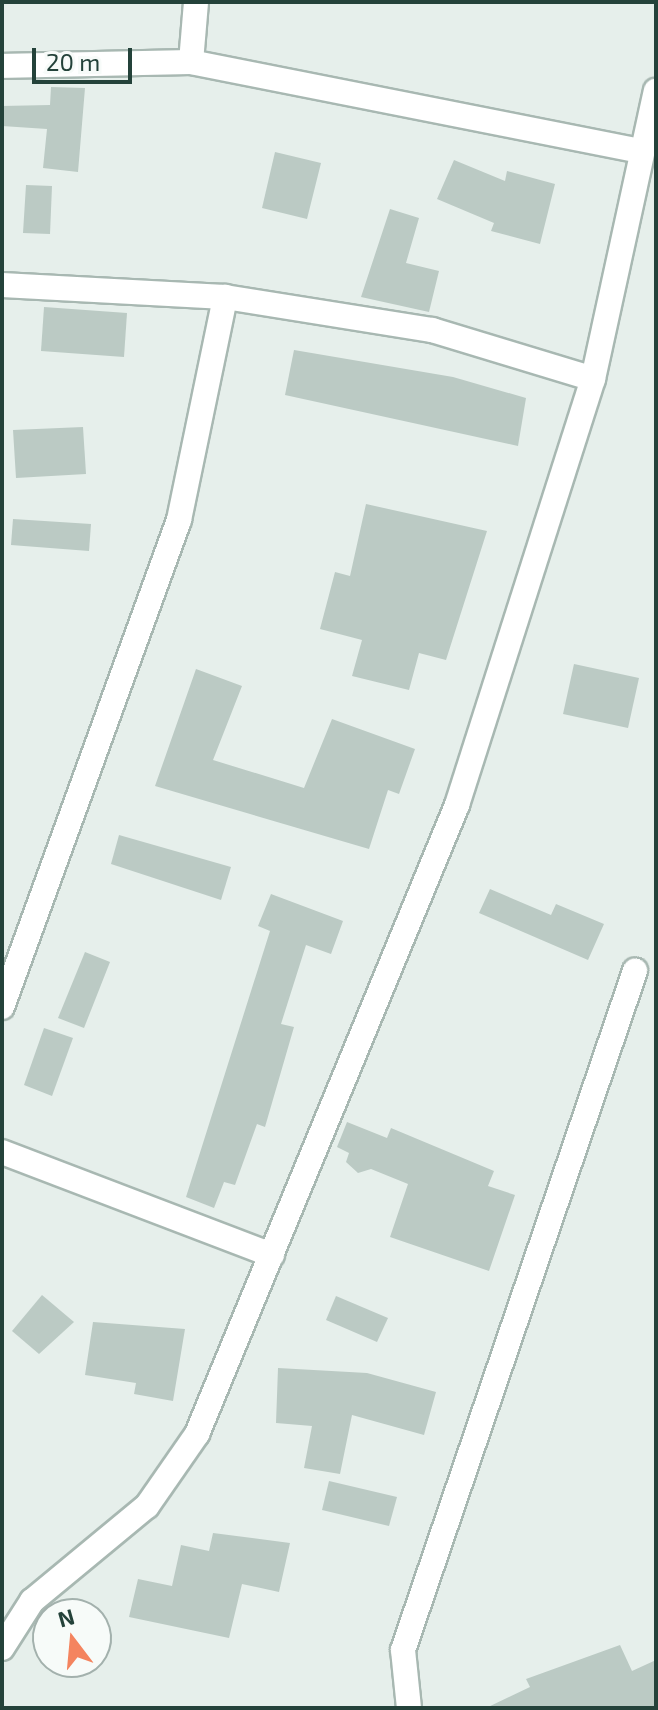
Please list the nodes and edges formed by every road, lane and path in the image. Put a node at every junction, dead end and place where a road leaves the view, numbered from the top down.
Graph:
1 (196, 2) edge
2 (191, 62) junction
3 (2, 66) edge
4 (656, 91) edge
5 (641, 151) junction
6 (2, 285) edge
7 (225, 297) junction
8 (593, 379) junction
9 (635, 971) dead end
10 (2, 1007) edge
11 (2, 1152) edge
12 (272, 1255) junction
13 (2, 1648) edge
14 (409, 1708) edge

1 - 2 street
2 - 3 street
2 - 5 street
4 - 5 street
5 - 8 street
6 - 7 street
7 - 8 street
7 - 10 street
8 - 12 street
9 - 14 street
11 - 12 street
12 - 13 street

